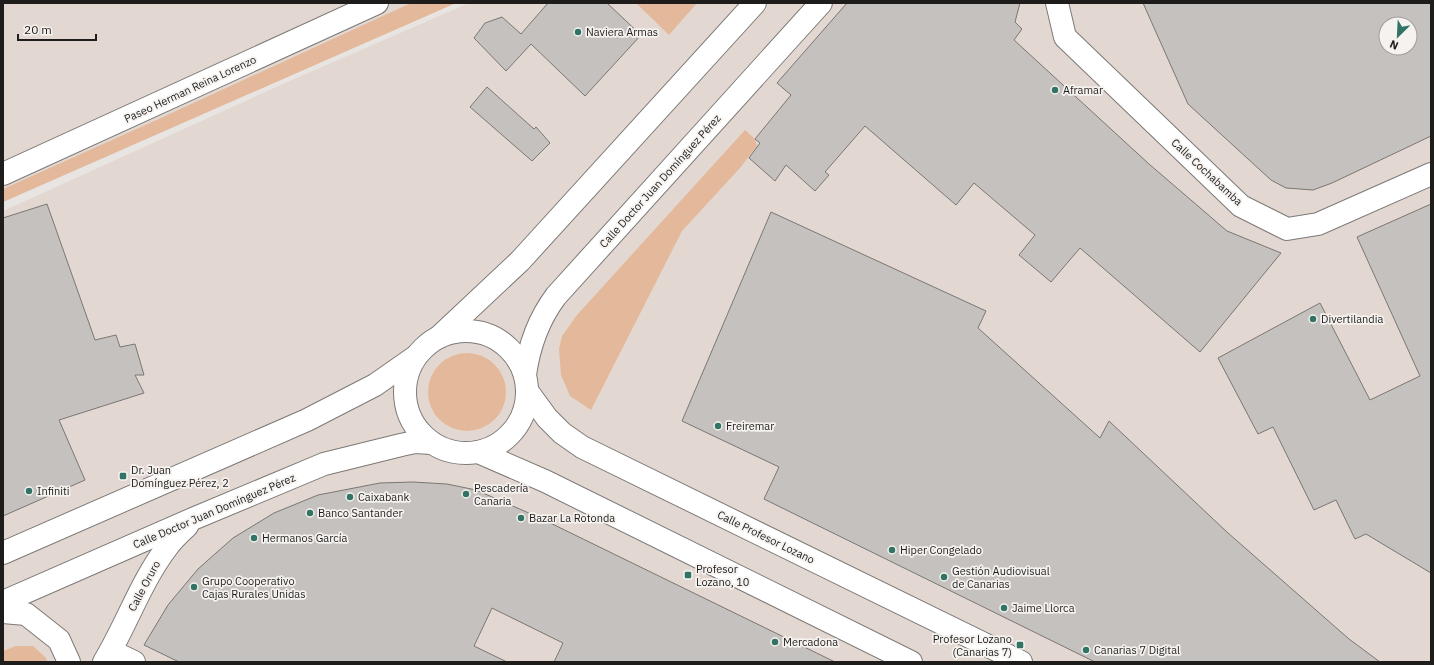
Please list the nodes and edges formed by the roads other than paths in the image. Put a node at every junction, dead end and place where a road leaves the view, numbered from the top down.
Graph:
1 (376, 3) edge
2 (755, 3) edge
3 (821, 3) edge
4 (1057, 3) edge
5 (3, 174) edge
6 (1431, 174) edge
7 (439, 337) junction
8 (415, 358) junction
9 (526, 383) junction
10 (432, 443) junction
11 (478, 452) junction
12 (195, 518) junction
13 (3, 553) edge
14 (3, 602) edge
15 (3, 612) edge
16 (108, 656) edge
17 (69, 662) edge
18 (134, 662) edge
19 (911, 662) edge
20 (1021, 662) edge

1 - 5 street, Paseo Herman Reina Lorenzo
2 - 7 street
3 - 9 street, Calle Doctor Juan Domínguez Pérez
4 - 6 street, Calle Cochabamba
7 - 8 street
7 - 9 street
8 - 10 street
8 - 13 street
9 - 11 street
9 - 20 street, Calle Profesor Lozano
10 - 11 street
10 - 12 street, Calle Doctor Juan Domínguez Pérez
11 - 19 street
12 - 14 street, Calle Doctor Juan Domínguez Pérez
12 - 16 street, Calle Oruro
15 - 17 street
16 - 18 street

